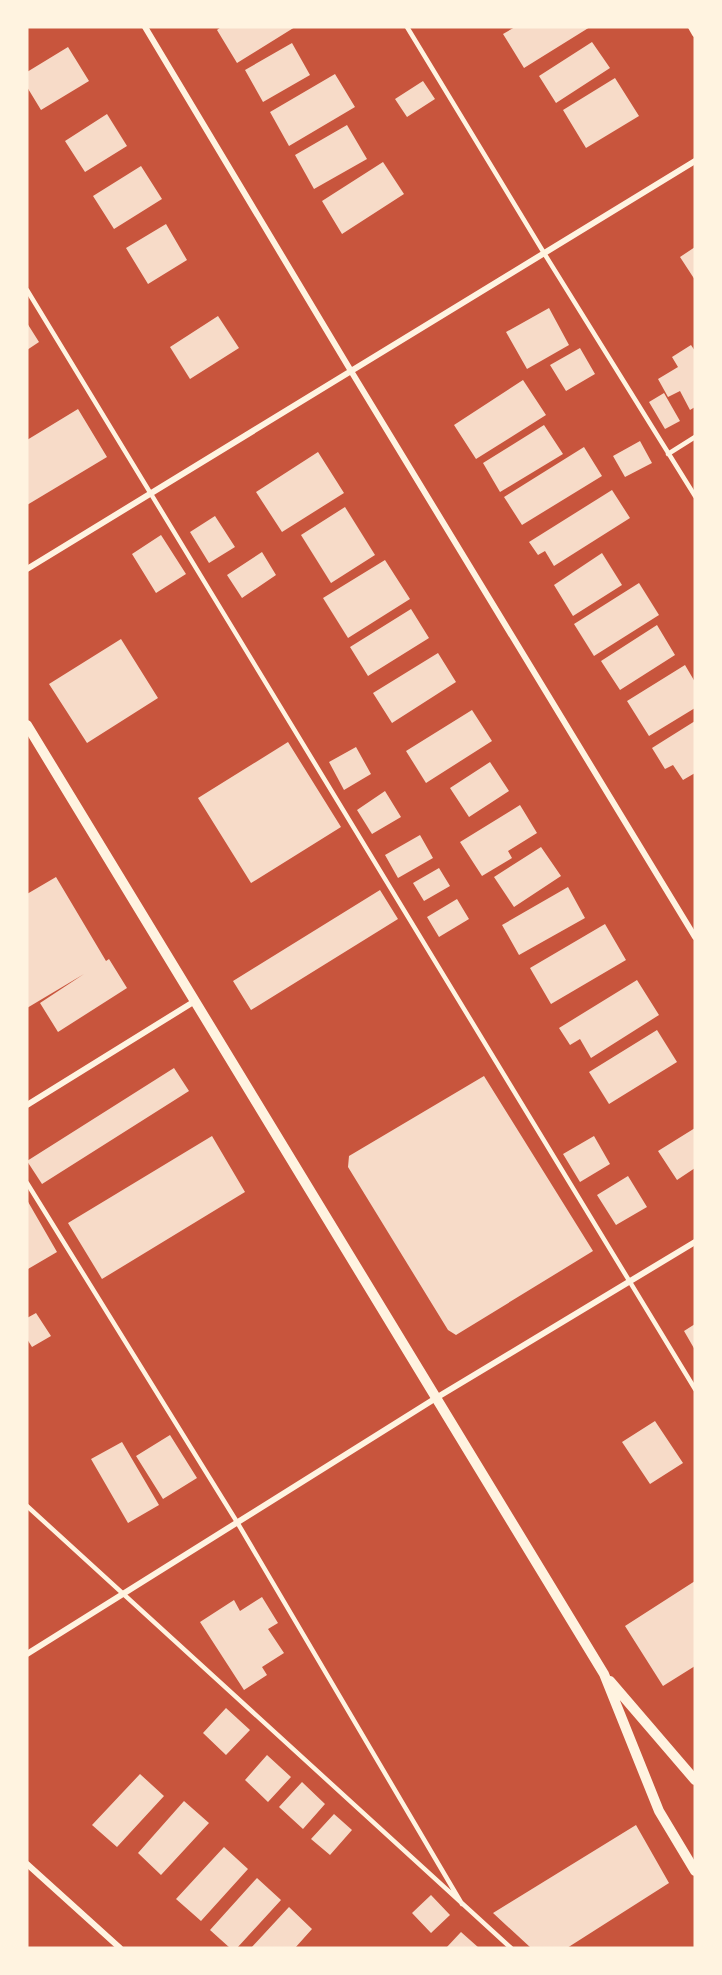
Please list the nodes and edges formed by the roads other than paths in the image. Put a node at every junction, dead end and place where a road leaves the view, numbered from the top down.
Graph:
1 (145, 27) edge
2 (407, 27) edge
3 (691, 27) edge
4 (695, 34) edge
5 (695, 161) edge
6 (544, 253) junction
7 (27, 290) edge
8 (351, 371) junction
9 (695, 437) edge
10 (668, 454) junction
11 (151, 493) junction
12 (695, 496) edge
13 (27, 569) edge
14 (27, 725) edge
15 (695, 937) edge
16 (195, 1001) junction
17 (27, 1105) edge
18 (27, 1183) edge
19 (695, 1242) edge
20 (629, 1281) junction
21 (695, 1389) edge
22 (436, 1398) junction
23 (27, 1506) edge
24 (237, 1522) junction
25 (122, 1594) junction
26 (27, 1654) edge
27 (604, 1674) junction
28 (695, 1780) edge
29 (27, 1864) edge
30 (695, 1871) edge
31 (462, 1904) junction
32 (120, 1948) edge
33 (511, 1948) edge

1 - 8 street
2 - 6 lane
3 - 4 street
5 - 6 street
6 - 8 street
6 - 10 lane
7 - 11 lane
8 - 11 street
8 - 15 street
9 - 10 lane
10 - 12 lane
11 - 13 street
11 - 20 lane
14 - 16 street
16 - 17 street
16 - 22 street
18 - 24 lane
19 - 20 street
20 - 21 lane
20 - 22 street
22 - 24 street
22 - 27 street
23 - 25 lane
24 - 25 street
24 - 31 lane
25 - 26 street
25 - 31 lane
27 - 28 street
27 - 30 street
29 - 32 street
31 - 33 lane

